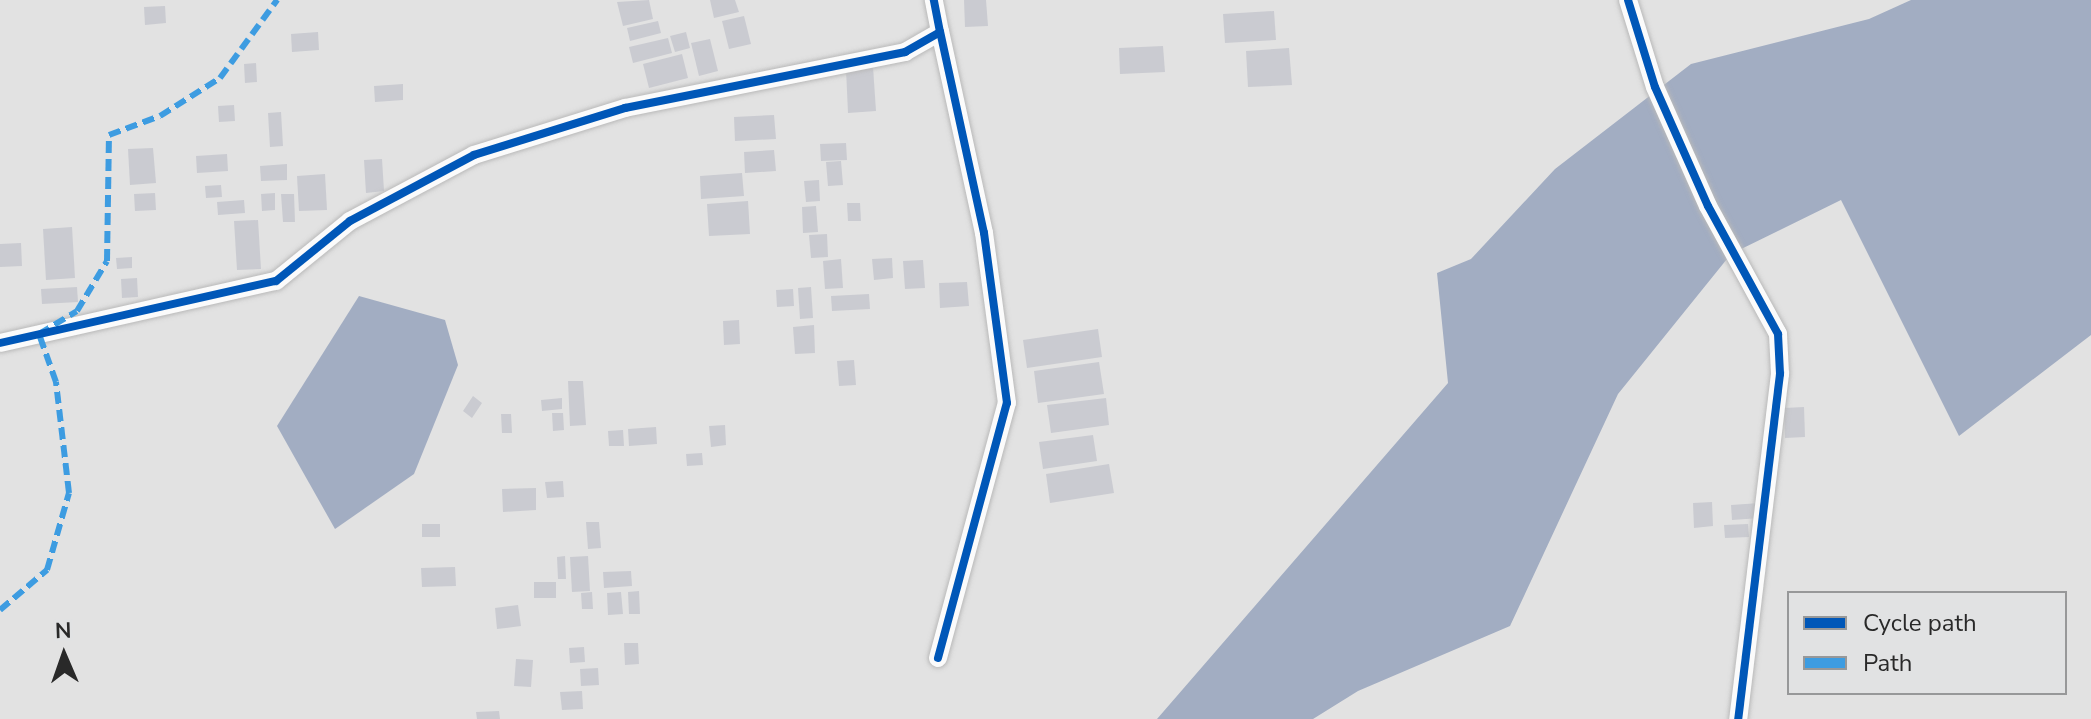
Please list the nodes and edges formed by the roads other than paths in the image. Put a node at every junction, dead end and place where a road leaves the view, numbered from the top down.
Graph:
1 (934, 0) edge
2 (1628, 0) edge
3 (940, 32) junction
4 (0, 343) edge
5 (938, 658) dead end
6 (1738, 719) edge

1 - 3 street
2 - 6 street
3 - 4 street
3 - 5 street

